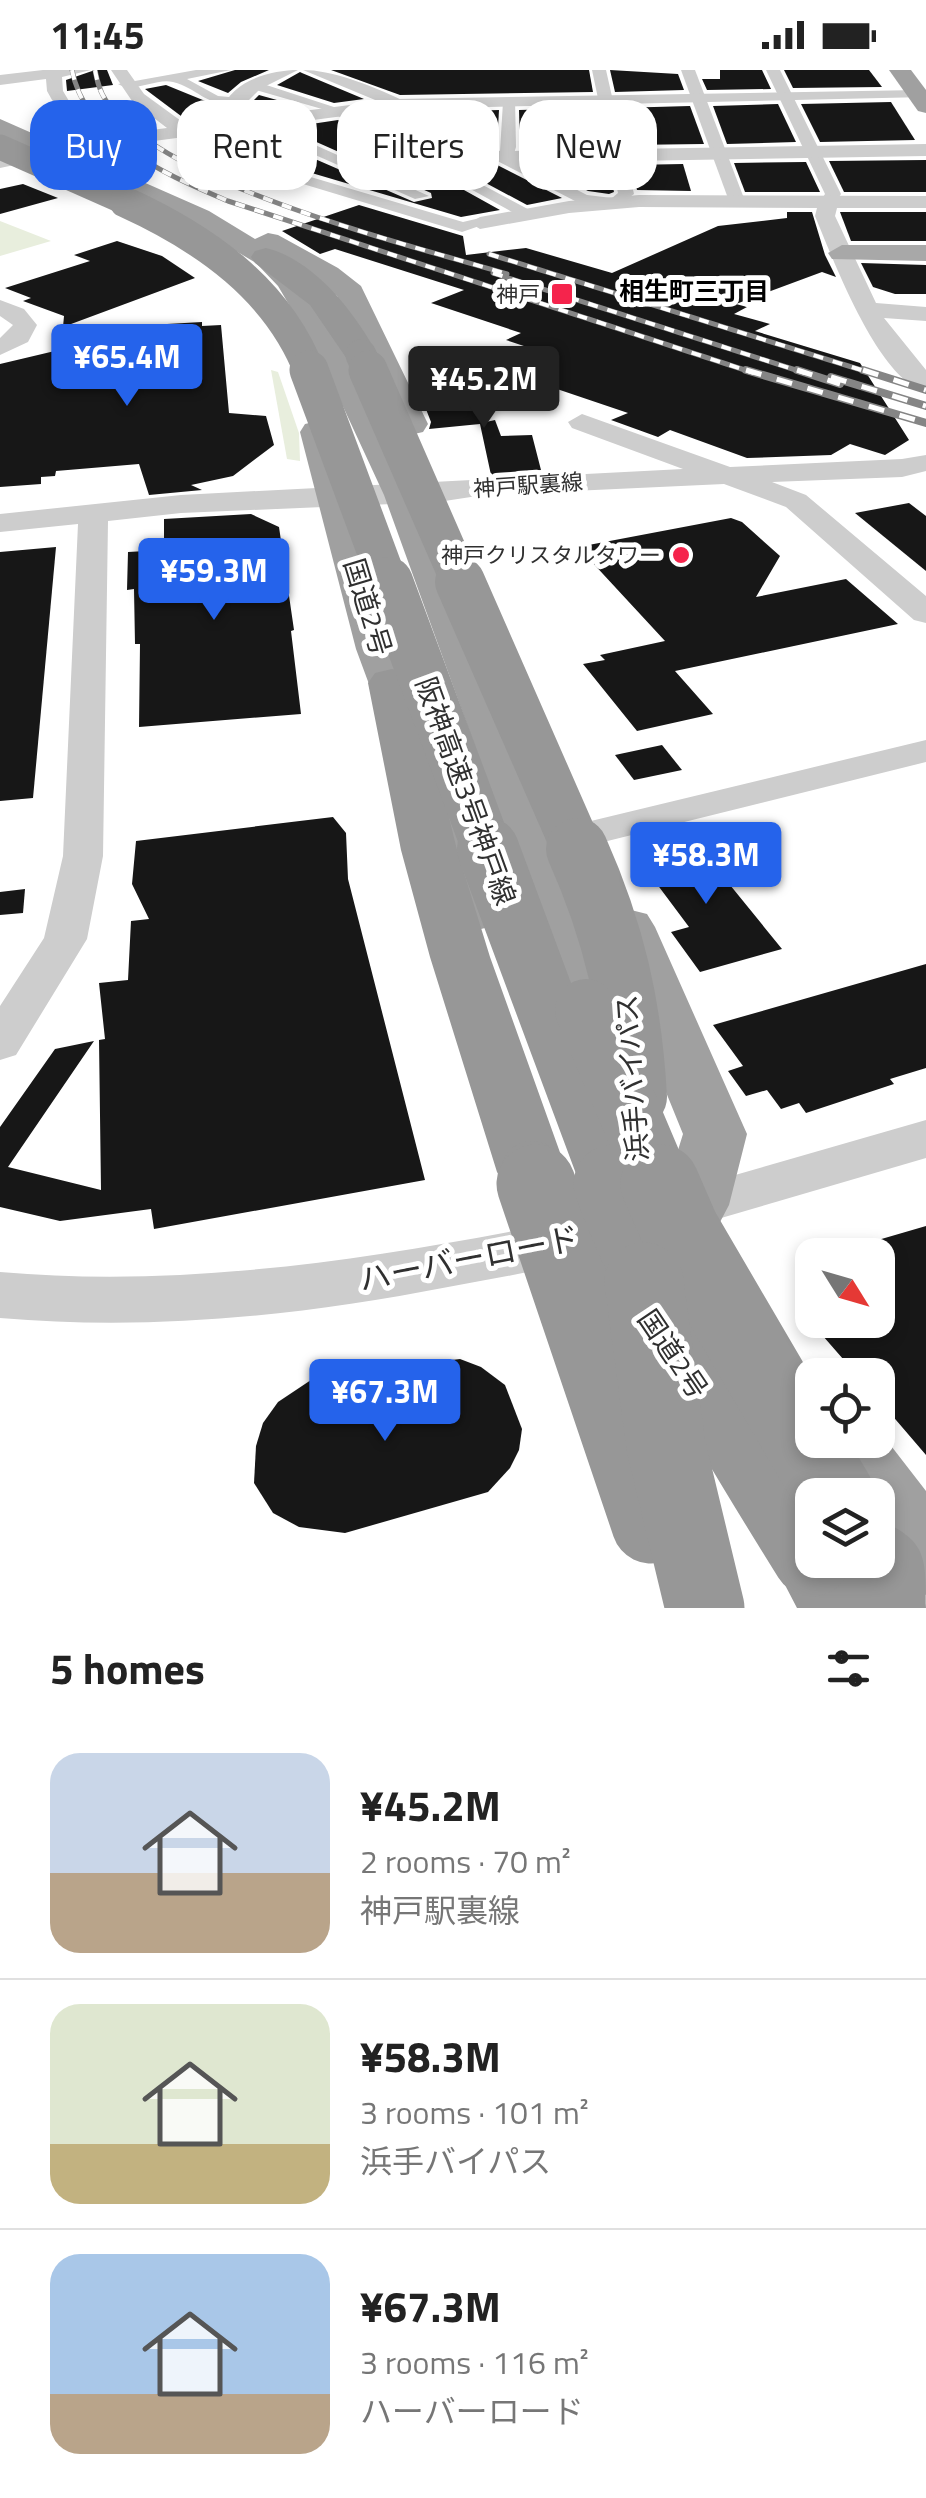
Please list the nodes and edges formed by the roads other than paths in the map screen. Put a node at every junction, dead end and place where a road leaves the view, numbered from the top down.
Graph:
1 (82, 70) edge
2 (224, 70) edge
3 (290, 70) edge
4 (310, 70) edge
5 (598, 70) edge
6 (688, 70) edge
7 (773, 70) edge
8 (900, 70) edge
9 (52, 72) edge
10 (3, 77) edge
11 (122, 77) edge
12 (173, 78) junction
13 (254, 85) junction
14 (510, 94) junction
15 (784, 95) junction
16 (922, 95) edge
17 (697, 96) junction
18 (605, 98) junction
19 (60, 100) edge
20 (215, 100) edge
21 (236, 100) edge
22 (385, 100) edge
23 (396, 100) edge
24 (420, 100) edge
25 (337, 109) edge
26 (329, 110) junction
27 (317, 112) edge
28 (337, 114) edge
29 (0, 126) edge
30 (177, 127) edge
31 (926, 150) edge
32 (812, 152) junction
33 (9, 153) edge
34 (720, 154) junction
35 (499, 155) edge
36 (657, 155) edge
37 (505, 158) junction
38 (519, 158) edge
39 (317, 184) edge
40 (406, 190) edge
41 (483, 190) edge
42 (625, 190) edge
43 (737, 201) junction
44 (828, 202) junction
45 (926, 202) edge
46 (615, 203) junction
47 (529, 214) junction
48 (198, 217) junction
49 (480, 223) junction
50 (835, 239) junction
51 (926, 253) edge
52 (266, 257) junction
53 (926, 306) edge
54 (0, 307) edge
55 (869, 310) junction
56 (926, 314) edge
57 (0, 348) edge
58 (918, 366) edge
59 (926, 384) edge
60 (926, 416) edge
61 (582, 422) dead end
62 (926, 463) edge
63 (724, 475) junction
64 (926, 478) edge
65 (758, 487) junction
66 (420, 494) junction
67 (336, 498) junction
68 (94, 511) junction
69 (0, 522) edge
70 (926, 612) edge
71 (392, 683) junction
72 (926, 751) edge
73 (562, 840) junction
74 (0, 1043) edge
75 (920, 1148) edge
76 (695, 1205) junction
77 (599, 1235) junction
78 (0, 1296) edge
79 (795, 1378) edge
80 (853, 1458) edge
81 (825, 1478) edge
82 (795, 1519) edge
83 (795, 1528) edge
84 (926, 1556) edge
85 (828, 1578) edge
86 (842, 1578) edge
87 (892, 1578) edge
88 (679, 1608) edge
89 (705, 1608) edge
90 (848, 1608) edge
91 (865, 1608) edge
92 (914, 1608) edge

1 - 9 street
2 - 12 street
3 - 13 street
4 - 22 street
5 - 18 street
6 - 17 street
7 - 15 street
8 - 16 highway
9 - 10 street
9 - 19 street
11 - 12 street
11 - 30 street
12 - 20 street
13 - 21 street
13 - 26 street
14 - 18 street
14 - 23 street
14 - 24 street
14 - 37 street
15 - 16 street
15 - 17 street
15 - 32 street
17 - 18 street
17 - 34 street
25 - 26 street
26 - 27 street
26 - 28 street
29 - 33 highway, 国道2号
31 - 32 street
32 - 34 street
32 - 44 street
33 - 48 highway, 国道2号
33 - 67 highway, 国道2号
33 - 81 highway, 阪神高速3号神戸線, bridge
33 - 83 highway, 阪神高速3号神戸線, bridge
34 - 36 street
34 - 43 street
35 - 37 street
37 - 38 street
37 - 46 street
39 - 49 street
40 - 49 street
41 - 47 street
42 - 46 street
43 - 44 street
43 - 46 street
44 - 45 street
44 - 50 street
46 - 47 street
47 - 49 street
48 - 52 highway, 国道2号
48 - 66 highway
50 - 51 main road
50 - 55 street
52 - 66 highway, 国道2号
52 - 89 highway, 浜手バイパス, bridge
53 - 55 street
54 - 57 street
55 - 56 street
55 - 58 street
58 - 59 street
58 - 60 street
61 - 63 street
62 - 63 street, 神戸駅裏線
63 - 65 street
63 - 66 street, 神戸駅裏線
64 - 65 street, 神戸駅裏線
65 - 66 street, 神戸駅裏線
65 - 70 street
66 - 67 street
66 - 73 highway, 国道2号
67 - 68 street
67 - 71 highway, 国道2号
67 - 77 highway
68 - 69 street
68 - 74 street
71 - 77 highway, 国道2号
71 - 88 highway, bridge
72 - 73 street
73 - 76 highway, 国道2号
75 - 76 street, ハーバーロード
76 - 77 street, ハーバーロード
76 - 79 highway, 国道2号
77 - 78 street, ハーバーロード
77 - 82 highway, 国道2号
80 - 84 highway
85 - 90 highway, 阪神高速3号神戸線
86 - 91 highway
87 - 92 highway

